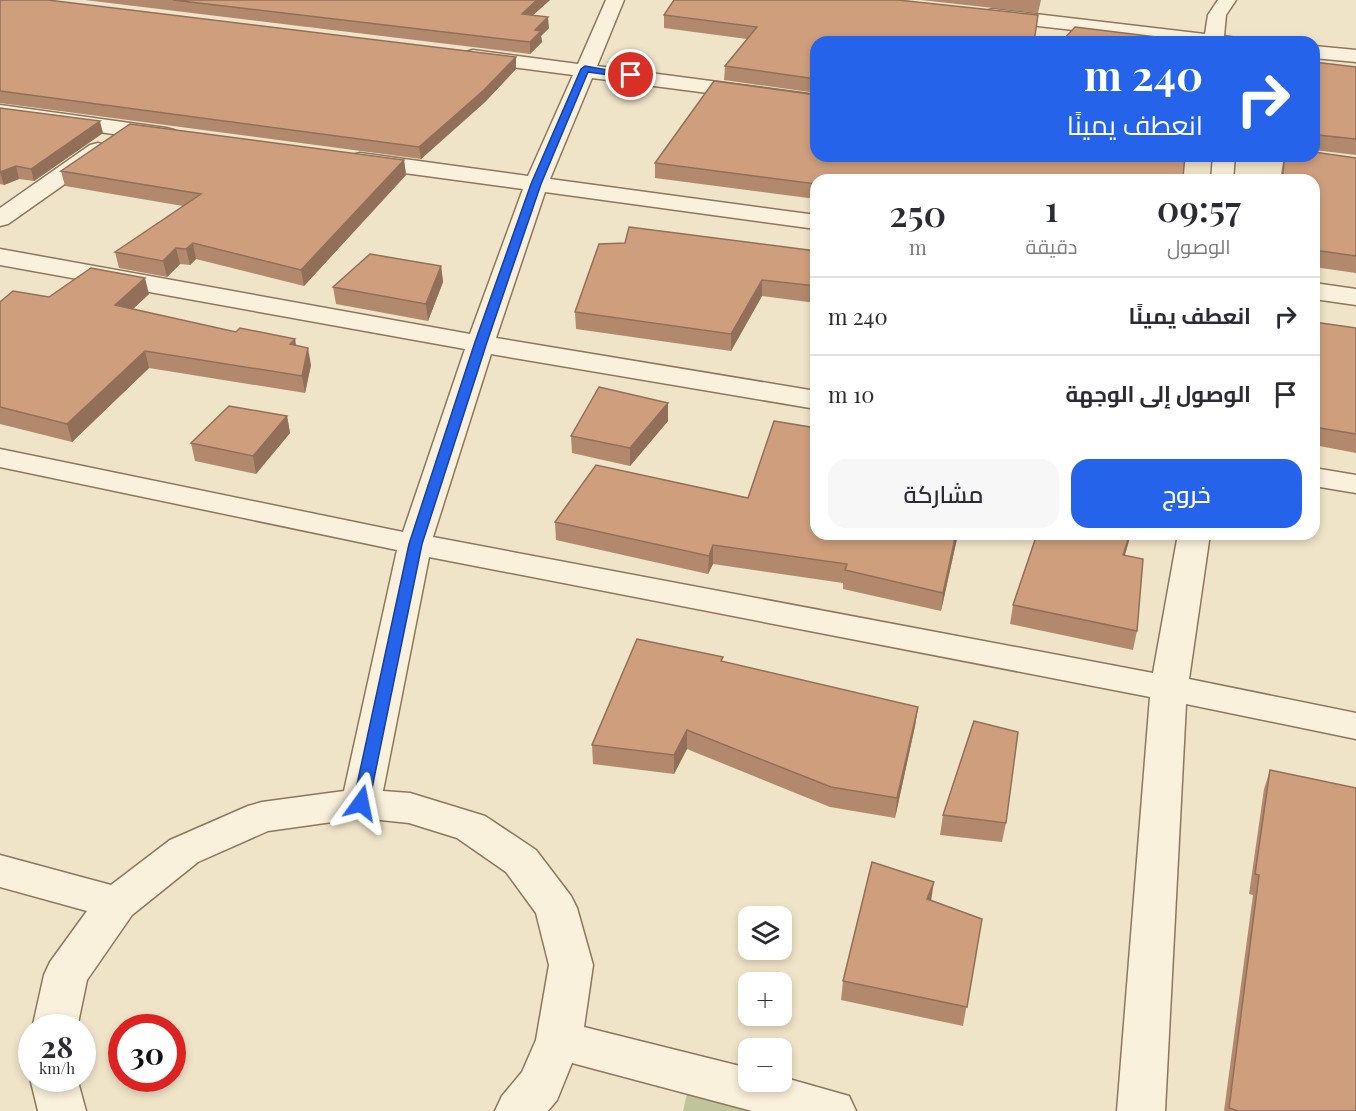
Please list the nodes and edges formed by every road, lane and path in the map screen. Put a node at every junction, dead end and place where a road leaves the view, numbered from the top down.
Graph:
1 (615, 0) edge
2 (1227, 0) edge
3 (973, 13) edge
4 (1193, 36) edge
5 (1221, 36) edge
6 (1320, 53) edge
7 (455, 54) edge
8 (1356, 56) edge
9 (585, 69) junction
10 (810, 99) edge
11 (0, 111) edge
12 (127, 130) junction
13 (186, 137) edge
14 (339, 157) edge
15 (536, 184) junction
16 (0, 219) edge
17 (810, 221) edge
18 (0, 256) edge
19 (1320, 292) edge
20 (1356, 297) edge
21 (481, 342) junction
22 (810, 399) edge
23 (0, 458) edge
24 (1320, 478) edge
25 (1356, 484) edge
26 (1193, 540) edge
27 (415, 544) junction
28 (1169, 688) junction
29 (1356, 726) edge
30 (361, 803) junction
31 (0, 871) edge
32 (117, 903) junction
33 (57, 1014) edge
34 (559, 1040) junction
35 (57, 1092) edge
36 (62, 1111) edge
37 (519, 1111) edge
38 (832, 1111) edge
39 (1141, 1111) edge

1 - 9 street
2 - 5 street
3 - 4 street
6 - 8 street
7 - 9 street
9 - 10 street
9 - 15 street
11 - 12 street
12 - 13 street
12 - 16 street
14 - 15 street
15 - 17 street
15 - 21 street
18 - 21 street
19 - 20 street
21 - 22 street
21 - 27 street
23 - 27 street
24 - 25 street
26 - 28 street
27 - 28 street
27 - 30 street
28 - 29 street
28 - 39 street
30 - 32 street
30 - 34 street
31 - 32 street
32 - 33 street
34 - 37 street
34 - 38 street
35 - 36 street

